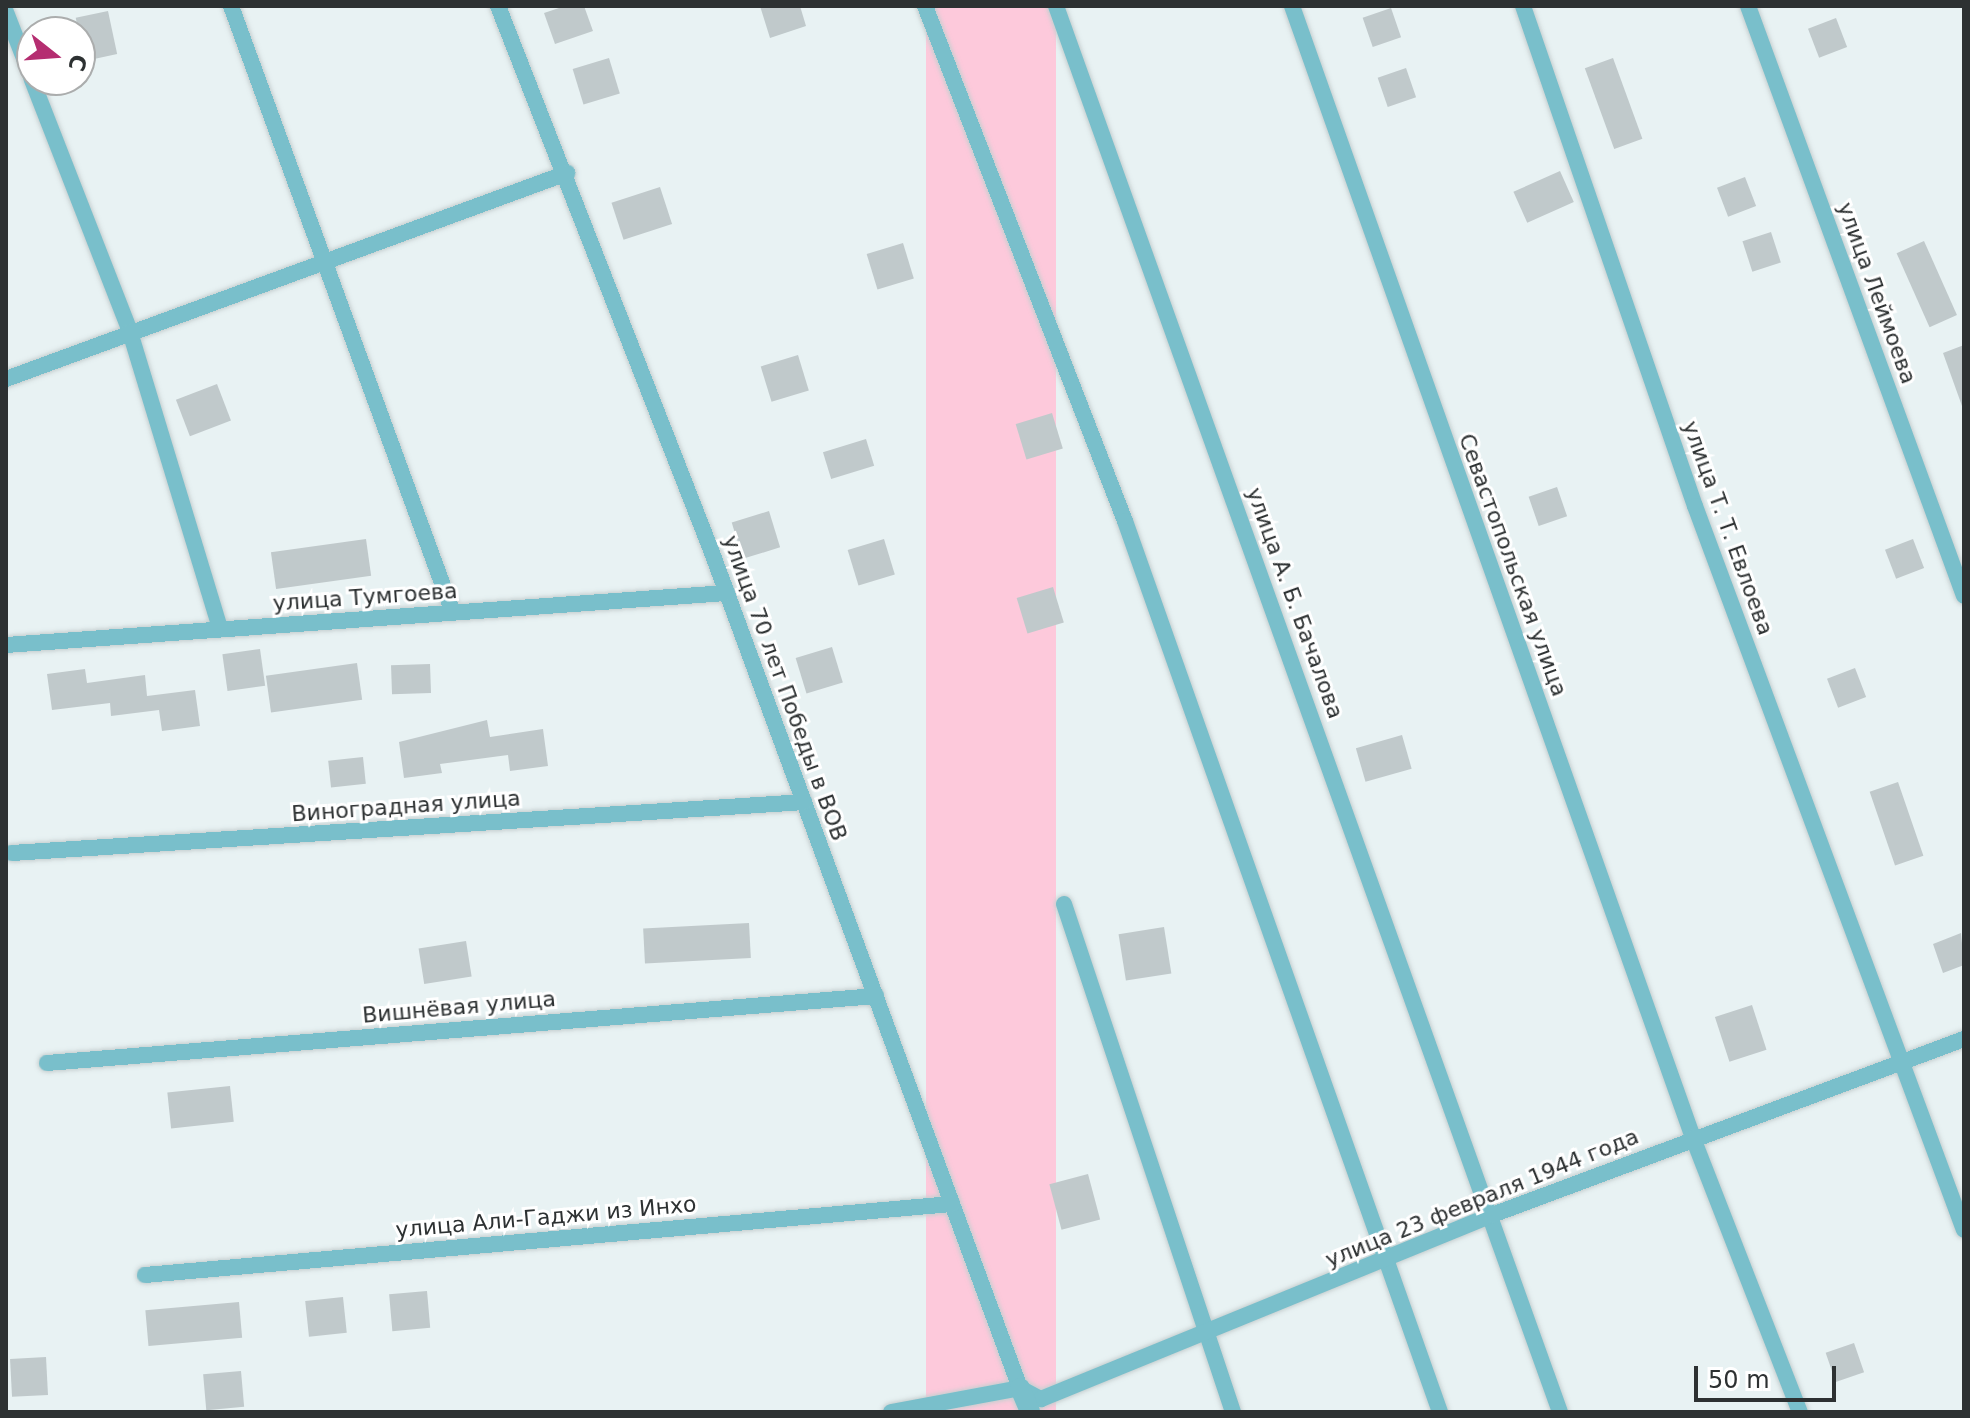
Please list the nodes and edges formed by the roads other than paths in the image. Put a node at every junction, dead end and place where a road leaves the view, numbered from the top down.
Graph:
1 (231, 6) edge
2 (498, 6) edge
3 (925, 6) edge
4 (1056, 6) edge
5 (1292, 6) edge
6 (1523, 6) edge
7 (1748, 6) edge
8 (6, 12) edge
9 (16, 38) edge
10 (39, 96) edge
11 (567, 173) junction
12 (326, 262) junction
13 (130, 332) junction
14 (6, 379) edge
15 (727, 593) junction
16 (1964, 596) edge
17 (453, 613) junction
18 (220, 629) junction
19 (6, 645) edge
20 (804, 802) junction
21 (12, 853) dead end
22 (1064, 904) dead end
23 (876, 996) junction
24 (1964, 1039) edge
25 (1902, 1060) junction
26 (47, 1063) dead end
27 (1693, 1138) junction
28 (952, 1204) junction
29 (1492, 1215) junction
30 (1964, 1230) edge
31 (1383, 1261) junction
32 (145, 1275) dead end
33 (1205, 1332) junction
34 (1020, 1388) junction
35 (891, 1412) edge
36 (1030, 1412) edge
37 (1233, 1412) edge
38 (1440, 1412) edge
39 (1560, 1412) edge
40 (1800, 1412) edge

1 - 12 street
2 - 11 street, улица 70 лет Победы в ВОВ
3 - 31 street
4 - 29 street, улица А. Б. Бачалова
5 - 27 street, Севастопольская улица
6 - 25 street, улица Т. Т. Евлоева
7 - 16 street, улица Леймоева
8 - 9 street
10 - 13 street
11 - 12 street
11 - 15 street, улица 70 лет Победы в ВОВ
12 - 13 street
12 - 17 street
13 - 14 street
13 - 18 street
15 - 17 street, улица Тумгоева
15 - 20 street, улица 70 лет Победы в ВОВ
17 - 18 street, улица Тумгоева
18 - 19 street, улица Тумгоева
20 - 21 street, Виноградная улица
20 - 23 street, улица 70 лет Победы в ВОВ
22 - 33 street
23 - 26 street, Вишнёвая улица
23 - 28 street, улица 70 лет Победы в ВОВ
24 - 25 street, улица 23 февраля 1944 года
25 - 27 street, улица 23 февраля 1944 года
25 - 30 street, улица Т. Т. Евлоева
27 - 29 street, улица 23 февраля 1944 года
27 - 40 street, Севастопольская улица
28 - 32 street, улица Али-Гаджи из Инхо
28 - 34 street, улица 70 лет Победы в ВОВ
29 - 31 street, улица 23 февраля 1944 года
29 - 39 street, улица А. Б. Бачалова
31 - 33 street, улица 23 февраля 1944 года
31 - 38 street
33 - 34 street, улица 23 февраля 1944 года
33 - 37 street
34 - 35 street, улица 23 февраля 1944 года
34 - 36 street

